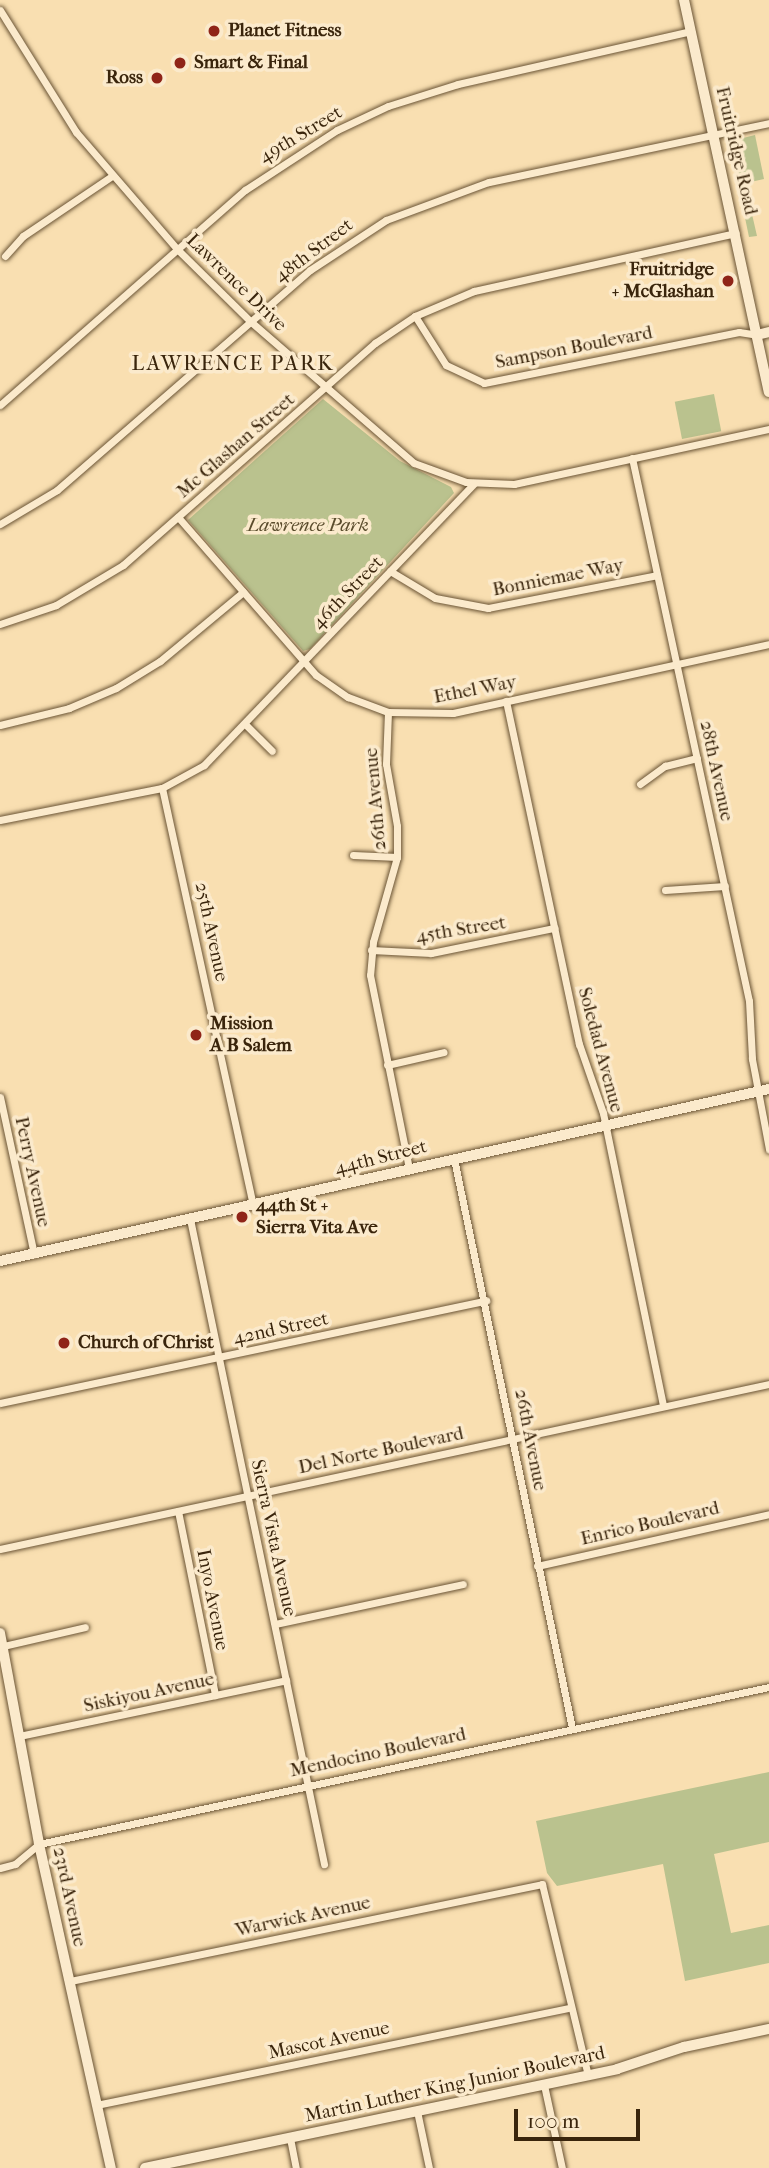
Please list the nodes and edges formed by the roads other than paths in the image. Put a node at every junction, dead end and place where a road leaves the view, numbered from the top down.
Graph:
1 (684, 0) edge
2 (0, 10) edge
3 (691, 31) junction
4 (769, 123) edge
5 (714, 134) junction
6 (112, 176) junction
7 (736, 233) junction
8 (177, 249) junction
9 (5, 256) dead end
10 (415, 316) junction
11 (250, 321) junction
12 (769, 332) edge
13 (757, 335) junction
14 (326, 387) junction
15 (769, 392) edge
16 (0, 405) edge
17 (769, 429) edge
18 (632, 458) junction
19 (474, 483) junction
20 (178, 517) junction
21 (0, 524) edge
22 (390, 571) junction
23 (657, 575) junction
24 (243, 592) junction
25 (0, 624) edge
26 (769, 644) edge
27 (303, 663) junction
28 (676, 666) junction
29 (506, 701) junction
30 (388, 712) junction
31 (245, 724) junction
32 (0, 725) edge
33 (272, 751) dead end
34 (697, 758) junction
35 (640, 784) dead end
36 (162, 788) junction
37 (0, 820) edge
38 (354, 855) dead end
39 (397, 857) junction
40 (725, 886) junction
41 (665, 890) dead end
42 (554, 928) junction
43 (371, 950) junction
44 (444, 1052) dead end
45 (387, 1065) junction
46 (769, 1089) edge
47 (757, 1091) junction
48 (0, 1097) edge
49 (604, 1125) junction
50 (769, 1149) edge
51 (454, 1159) junction
52 (409, 1169) junction
53 (253, 1206) junction
54 (190, 1219) junction
55 (33, 1254) junction
56 (0, 1261) edge
57 (486, 1301) junction
58 (220, 1358) junction
59 (769, 1384) edge
60 (0, 1403) edge
61 (663, 1406) junction
62 (514, 1439) junction
63 (248, 1495) junction
64 (178, 1511) junction
65 (769, 1514) edge
66 (0, 1549) edge
67 (537, 1566) junction
68 (463, 1584) dead end
69 (275, 1624) junction
70 (85, 1627) dead end
71 (0, 1633) edge
72 (3, 1646) junction
73 (286, 1680) junction
74 (769, 1687) edge
75 (215, 1695) junction
76 (572, 1728) junction
77 (19, 1736) junction
78 (307, 1784) junction
79 (39, 1844) junction
80 (324, 1864) dead end
81 (0, 1868) edge
82 (69, 1982) junction
83 (568, 2008) junction
84 (769, 2029) edge
85 (588, 2076) junction
86 (544, 2085) junction
87 (96, 2105) junction
88 (417, 2111) junction
89 (290, 2138) junction
90 (164, 2166) edge
91 (111, 2168) edge
92 (145, 2168) edge
93 (296, 2168) edge
94 (429, 2168) edge
95 (562, 2168) edge

1 - 3 street, Fruitridge Road
2 - 6 street, Lawrence Drive
3 - 5 street, Fruitridge Road
3 - 8 street, 49th Street
4 - 5 street, 48th Street
5 - 7 street, Fruitridge Road
5 - 11 street, 48th Street
6 - 8 street, Lawrence Drive
6 - 9 street
7 - 10 street, Mc Glashan Street
7 - 13 street, Fruitridge Road
8 - 11 street, Lawrence Drive
8 - 16 street, 49th Street
10 - 13 street, Sampson Boulevard
10 - 14 street, Mc Glashan Street
11 - 14 street, Lawrence Drive
11 - 21 street, 48th Street
12 - 13 street, Sampson Boulevard
13 - 15 street, Fruitridge Road
14 - 19 street, Lawrence Drive
14 - 20 street, Mc Glashan Street
17 - 18 street, Lawrence Drive
18 - 19 street, Lawrence Drive
18 - 23 street, 28th Avenue
19 - 22 street, 46th Street
20 - 24 street, Ethel Way
20 - 25 street, Mc Glashan Street
22 - 23 street, Bonniemae Way
22 - 27 street, 46th Street
23 - 28 street, 28th Avenue
24 - 27 street, Ethel Way
24 - 32 street
26 - 28 street, Ethel Way
27 - 30 street, Ethel Way
27 - 31 street, 46th Street
28 - 29 street, Ethel Way
28 - 34 street, 28th Avenue
29 - 30 street, Ethel Way
29 - 42 street, Soledad Avenue
30 - 39 street, 26th Avenue
31 - 33 street
31 - 36 street, 46th Street
34 - 35 street
34 - 40 street, 28th Avenue
36 - 37 street, 46th Street
36 - 53 street, 25th Avenue
38 - 39 street
39 - 43 street, 26th Avenue
40 - 41 street
40 - 47 street, 28th Avenue
42 - 43 street, 45th Street
42 - 49 street, Soledad Avenue
43 - 45 street, 26th Avenue
44 - 45 street
45 - 52 street, 26th Avenue
46 - 47 street, 44th Street
47 - 49 street, 44th Street
47 - 50 street, 28th Avenue
48 - 55 street, Perry Avenue
49 - 51 street, 44th Street
49 - 61 street, Soledad Avenue
51 - 52 street, 44th Street
51 - 57 street, 26th Avenue
52 - 53 street, 44th Street
53 - 54 street, 44th Street
54 - 55 street, 44th Street
54 - 58 street, Sierra Vista Avenue
55 - 56 street, 44th Street
57 - 58 street, 42nd Street
57 - 62 street, 26th Avenue
58 - 60 street, 42nd Street
58 - 63 street, Sierra Vista Avenue
59 - 61 street, Del Norte Boulevard
61 - 62 street, Del Norte Boulevard
62 - 63 street, Del Norte Boulevard
62 - 67 street, 26th Avenue
63 - 64 street, Del Norte Boulevard
63 - 69 street, Sierra Vista Avenue
64 - 66 street, Del Norte Boulevard
64 - 75 street, Inyo Avenue
65 - 67 street, Enrico Boulevard
67 - 76 street, 26th Avenue
68 - 69 street
69 - 73 street, Sierra Vista Avenue
70 - 72 street
71 - 72 street, 23rd Avenue
72 - 77 street, 23rd Avenue
73 - 75 street, Siskiyou Avenue
73 - 78 street, Sierra Vista Avenue
74 - 76 street, Mendocino Boulevard
75 - 77 street, Siskiyou Avenue
76 - 78 street, Mendocino Boulevard
77 - 79 street, 23rd Avenue
78 - 79 street, Mendocino Boulevard
78 - 80 street, Sierra Vista Avenue
79 - 81 street, Mendocino Boulevard
79 - 82 street, 23rd Avenue
82 - 83 street, Warwick Avenue
82 - 87 street, 23rd Avenue
83 - 85 street
83 - 87 street, Mascot Avenue
84 - 85 street, Martin Luther King Junior Boulevard
85 - 86 street, Martin Luther King Junior Boulevard
86 - 88 street, Martin Luther King Junior Boulevard
86 - 95 street
87 - 91 street, 23rd Avenue
88 - 89 street, Martin Luther King Junior Boulevard
88 - 94 street
89 - 90 street, Martin Luther King Junior Boulevard
89 - 93 street
90 - 92 street, Martin Luther King Junior Boulevard

